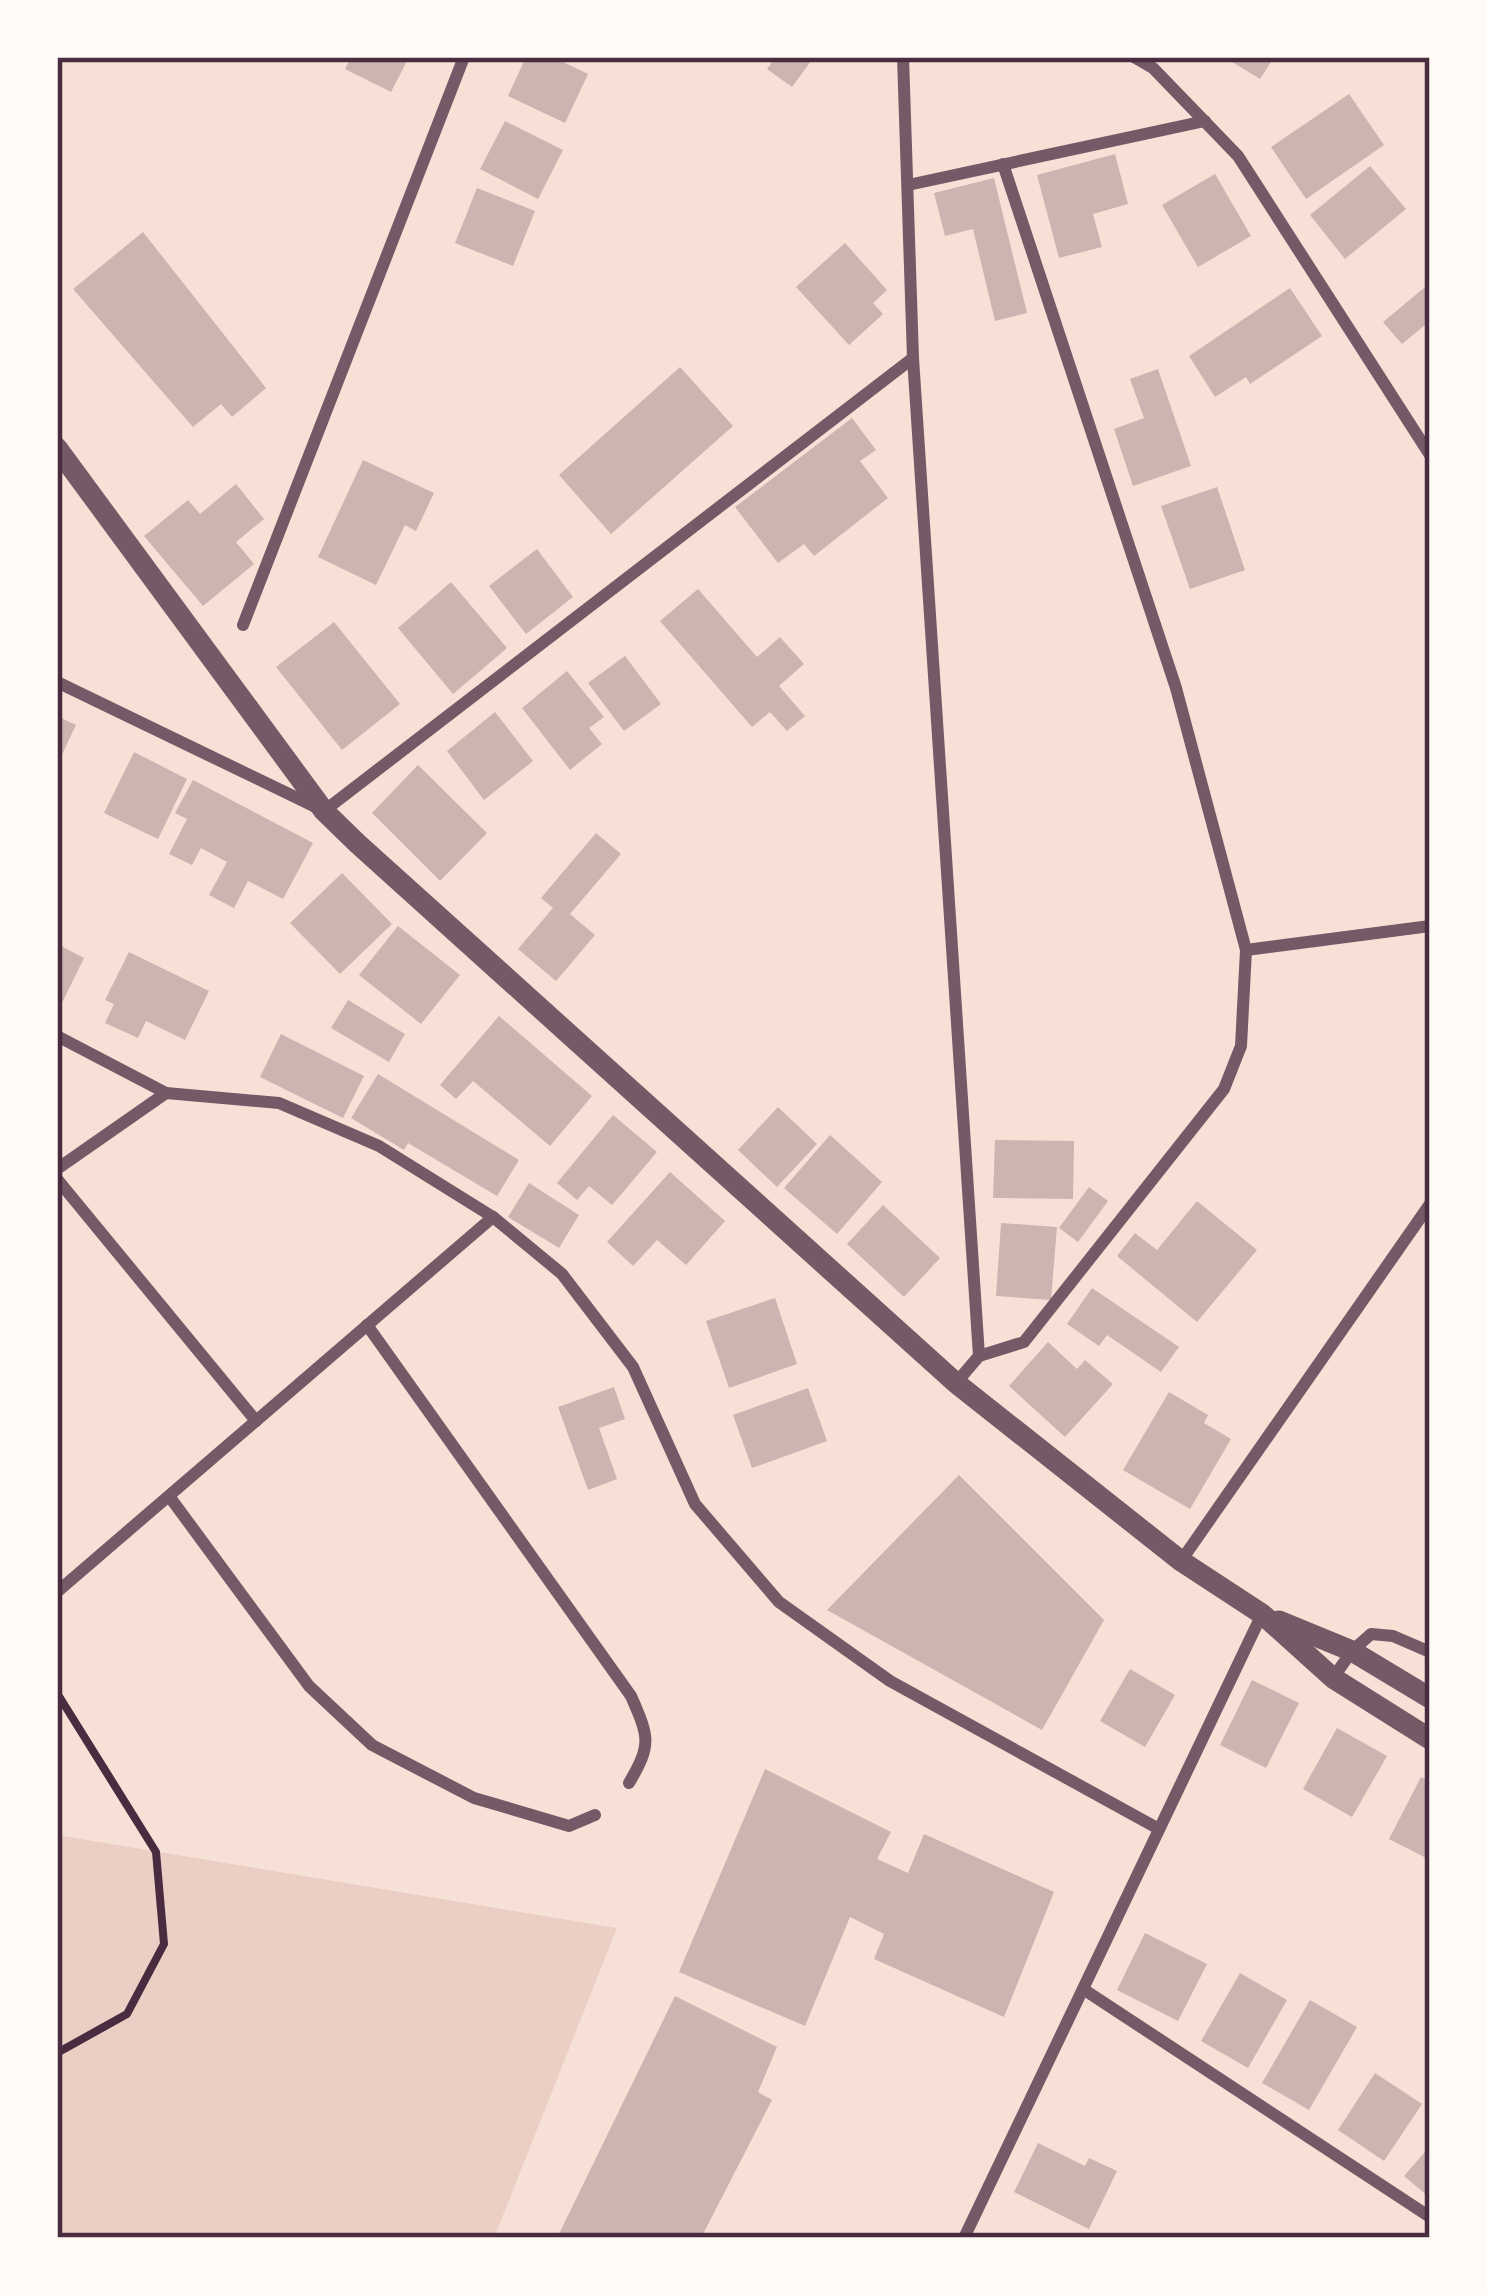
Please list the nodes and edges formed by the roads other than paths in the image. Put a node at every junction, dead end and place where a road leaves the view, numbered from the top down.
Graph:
1 (464, 57) edge
2 (903, 57) edge
3 (1134, 57) edge
4 (1205, 121) junction
5 (1003, 164) junction
6 (908, 185) junction
7 (913, 358) junction
8 (57, 448) edge
9 (1430, 455) edge
10 (243, 625) dead end
11 (57, 682) edge
12 (324, 811) junction
13 (1430, 926) edge
14 (1246, 950) junction
15 (57, 1036) edge
16 (166, 1093) junction
17 (57, 1169) edge
18 (57, 1179) edge
19 (1430, 1204) edge
20 (493, 1217) junction
21 (367, 1325) junction
22 (979, 1356) junction
23 (956, 1383) junction
24 (256, 1421) junction
25 (169, 1496) junction
26 (1181, 1561) junction
27 (57, 1592) edge
28 (1262, 1614) junction
29 (1352, 1651) junction
30 (1430, 1652) edge
31 (1333, 1678) junction
32 (1430, 1698) edge
33 (1430, 1739) edge
34 (629, 1783) dead end
35 (595, 1815) dead end
36 (1159, 1829) junction
37 (1083, 1989) junction
38 (1430, 2217) edge
39 (964, 2238) edge

1 - 10 street
2 - 6 street
3 - 4 street
4 - 5 street
4 - 9 street
5 - 6 street
5 - 14 street
6 - 7 street
7 - 12 street
7 - 22 street
8 - 12 street
11 - 12 street
12 - 23 street
13 - 14 street
14 - 22 street
15 - 16 street
16 - 17 street
16 - 20 street
18 - 24 street
19 - 26 street
20 - 21 street
20 - 36 street
21 - 24 street
21 - 34 street
22 - 23 street
23 - 26 street
24 - 25 street
25 - 27 street
25 - 35 street
26 - 28 street
28 - 29 street
28 - 31 street
28 - 36 street
29 - 30 street
29 - 31 street
29 - 32 street
31 - 33 street
36 - 37 street
37 - 38 street
37 - 39 street

